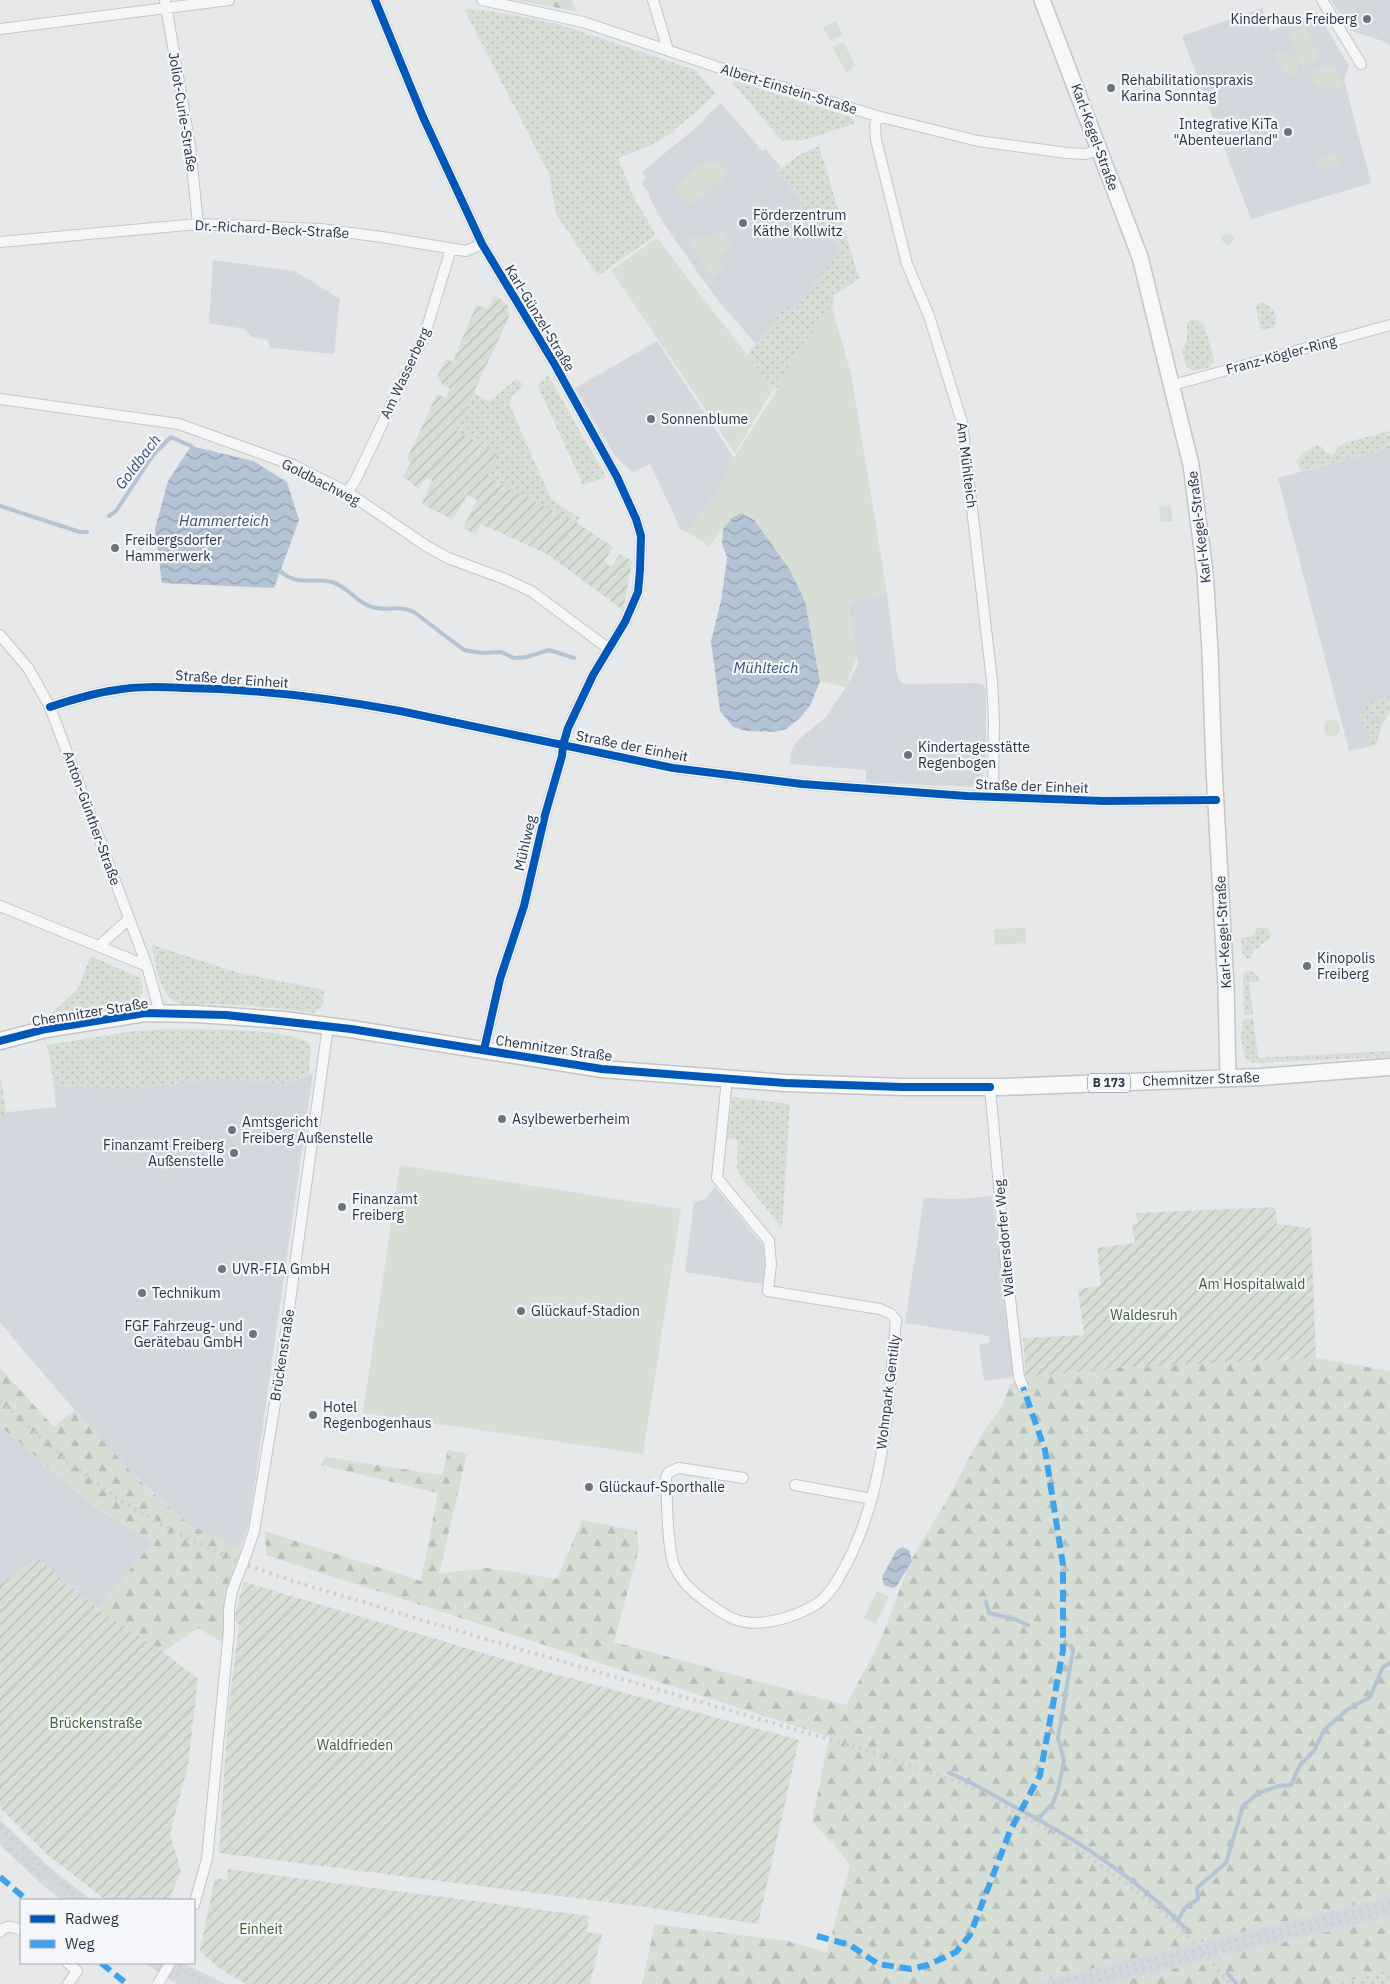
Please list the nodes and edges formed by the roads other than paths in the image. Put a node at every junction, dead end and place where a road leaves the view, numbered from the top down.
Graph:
1 (229, 0) edge
2 (375, 0) edge
3 (482, 0) edge
4 (652, 0) edge
5 (1042, 0) edge
6 (1322, 0) edge
7 (165, 4) edge
8 (0, 28) edge
9 (668, 50) junction
10 (1361, 64) dead end
11 (877, 116) junction
12 (1100, 150) junction
13 (198, 224) junction
14 (0, 242) edge
15 (482, 244) junction
16 (451, 249) junction
17 (1390, 325) edge
18 (1173, 386) junction
19 (0, 400) edge
20 (348, 492) junction
21 (0, 635) edge
22 (609, 649) junction
23 (50, 707) junction
24 (563, 744) junction
25 (993, 797) junction
26 (1216, 800) junction
27 (0, 906) edge
28 (129, 919) junction
29 (99, 946) junction
30 (147, 966) junction
31 (160, 1013) junction
32 (328, 1026) junction
33 (0, 1041) edge
34 (484, 1050) junction
35 (1390, 1067) edge
36 (1228, 1078) junction
37 (727, 1079) junction
38 (990, 1087) junction
39 (1023, 1387) dead end
40 (743, 1478) dead end
41 (795, 1485) dead end
42 (872, 1498) junction
43 (195, 1902) edge
44 (20, 1930) edge
45 (0, 1932) edge
46 (69, 1964) edge
47 (169, 1964) edge
48 (68, 1984) edge
49 (158, 1984) edge

1 - 7 street
2 - 15 street, Karl-Günzel-Straße
3 - 9 street, Albert-Einstein-Straße
4 - 9 street
5 - 12 street, Karl-Kegel-Straße
6 - 10 street
7 - 8 street
7 - 13 street, Joliot-Curie-Straße
9 - 11 street, Albert-Einstein-Straße
11 - 12 street, Albert-Einstein-Straße
11 - 25 street, Am Mühlteich
12 - 18 street, Karl-Kegel-Straße
13 - 14 street, Dr.-Richard-Beck-Straße
13 - 16 street, Dr.-Richard-Beck-Straße
15 - 16 street, Dr.-Richard-Beck-Straße
15 - 22 street, Karl-Günzel-Straße
16 - 20 street, Am Wasserberg
17 - 18 street, Franz-Kögler-Ring
18 - 26 street, Karl-Kegel-Straße
19 - 20 street, Goldbachweg
20 - 22 street, Goldbachweg
21 - 23 street, Anton-Günther-Straße
22 - 24 street, Mühlweg
23 - 24 street, Straße der Einheit
23 - 28 street, Anton-Günther-Straße
24 - 25 street, Straße der Einheit
24 - 34 street, Mühlweg
25 - 26 street, Straße der Einheit
26 - 36 street, Karl-Kegel-Straße
27 - 29 street
28 - 29 street
28 - 30 street, Anton-Günther-Straße
29 - 30 street
30 - 31 street, Anton-Günther-Straße
31 - 32 main road, Chemnitzer Straße / B 173
31 - 33 main road, Chemnitzer Straße / B 173
32 - 34 main road, Chemnitzer Straße / B 173
32 - 43 street, Brückenstraße, bridge
34 - 37 main road, Chemnitzer Straße / B 173
35 - 36 main road, Chemnitzer Straße / B 173
36 - 38 main road, Chemnitzer Straße / B 173
37 - 38 main road, Chemnitzer Straße / B 173
37 - 42 street, Wohnpark Gentilly
38 - 39 street, Waltersdorfer Weg
40 - 42 street, Wohnpark Gentilly
41 - 42 street
44 - 45 street
46 - 48 street
47 - 49 street, bridge

